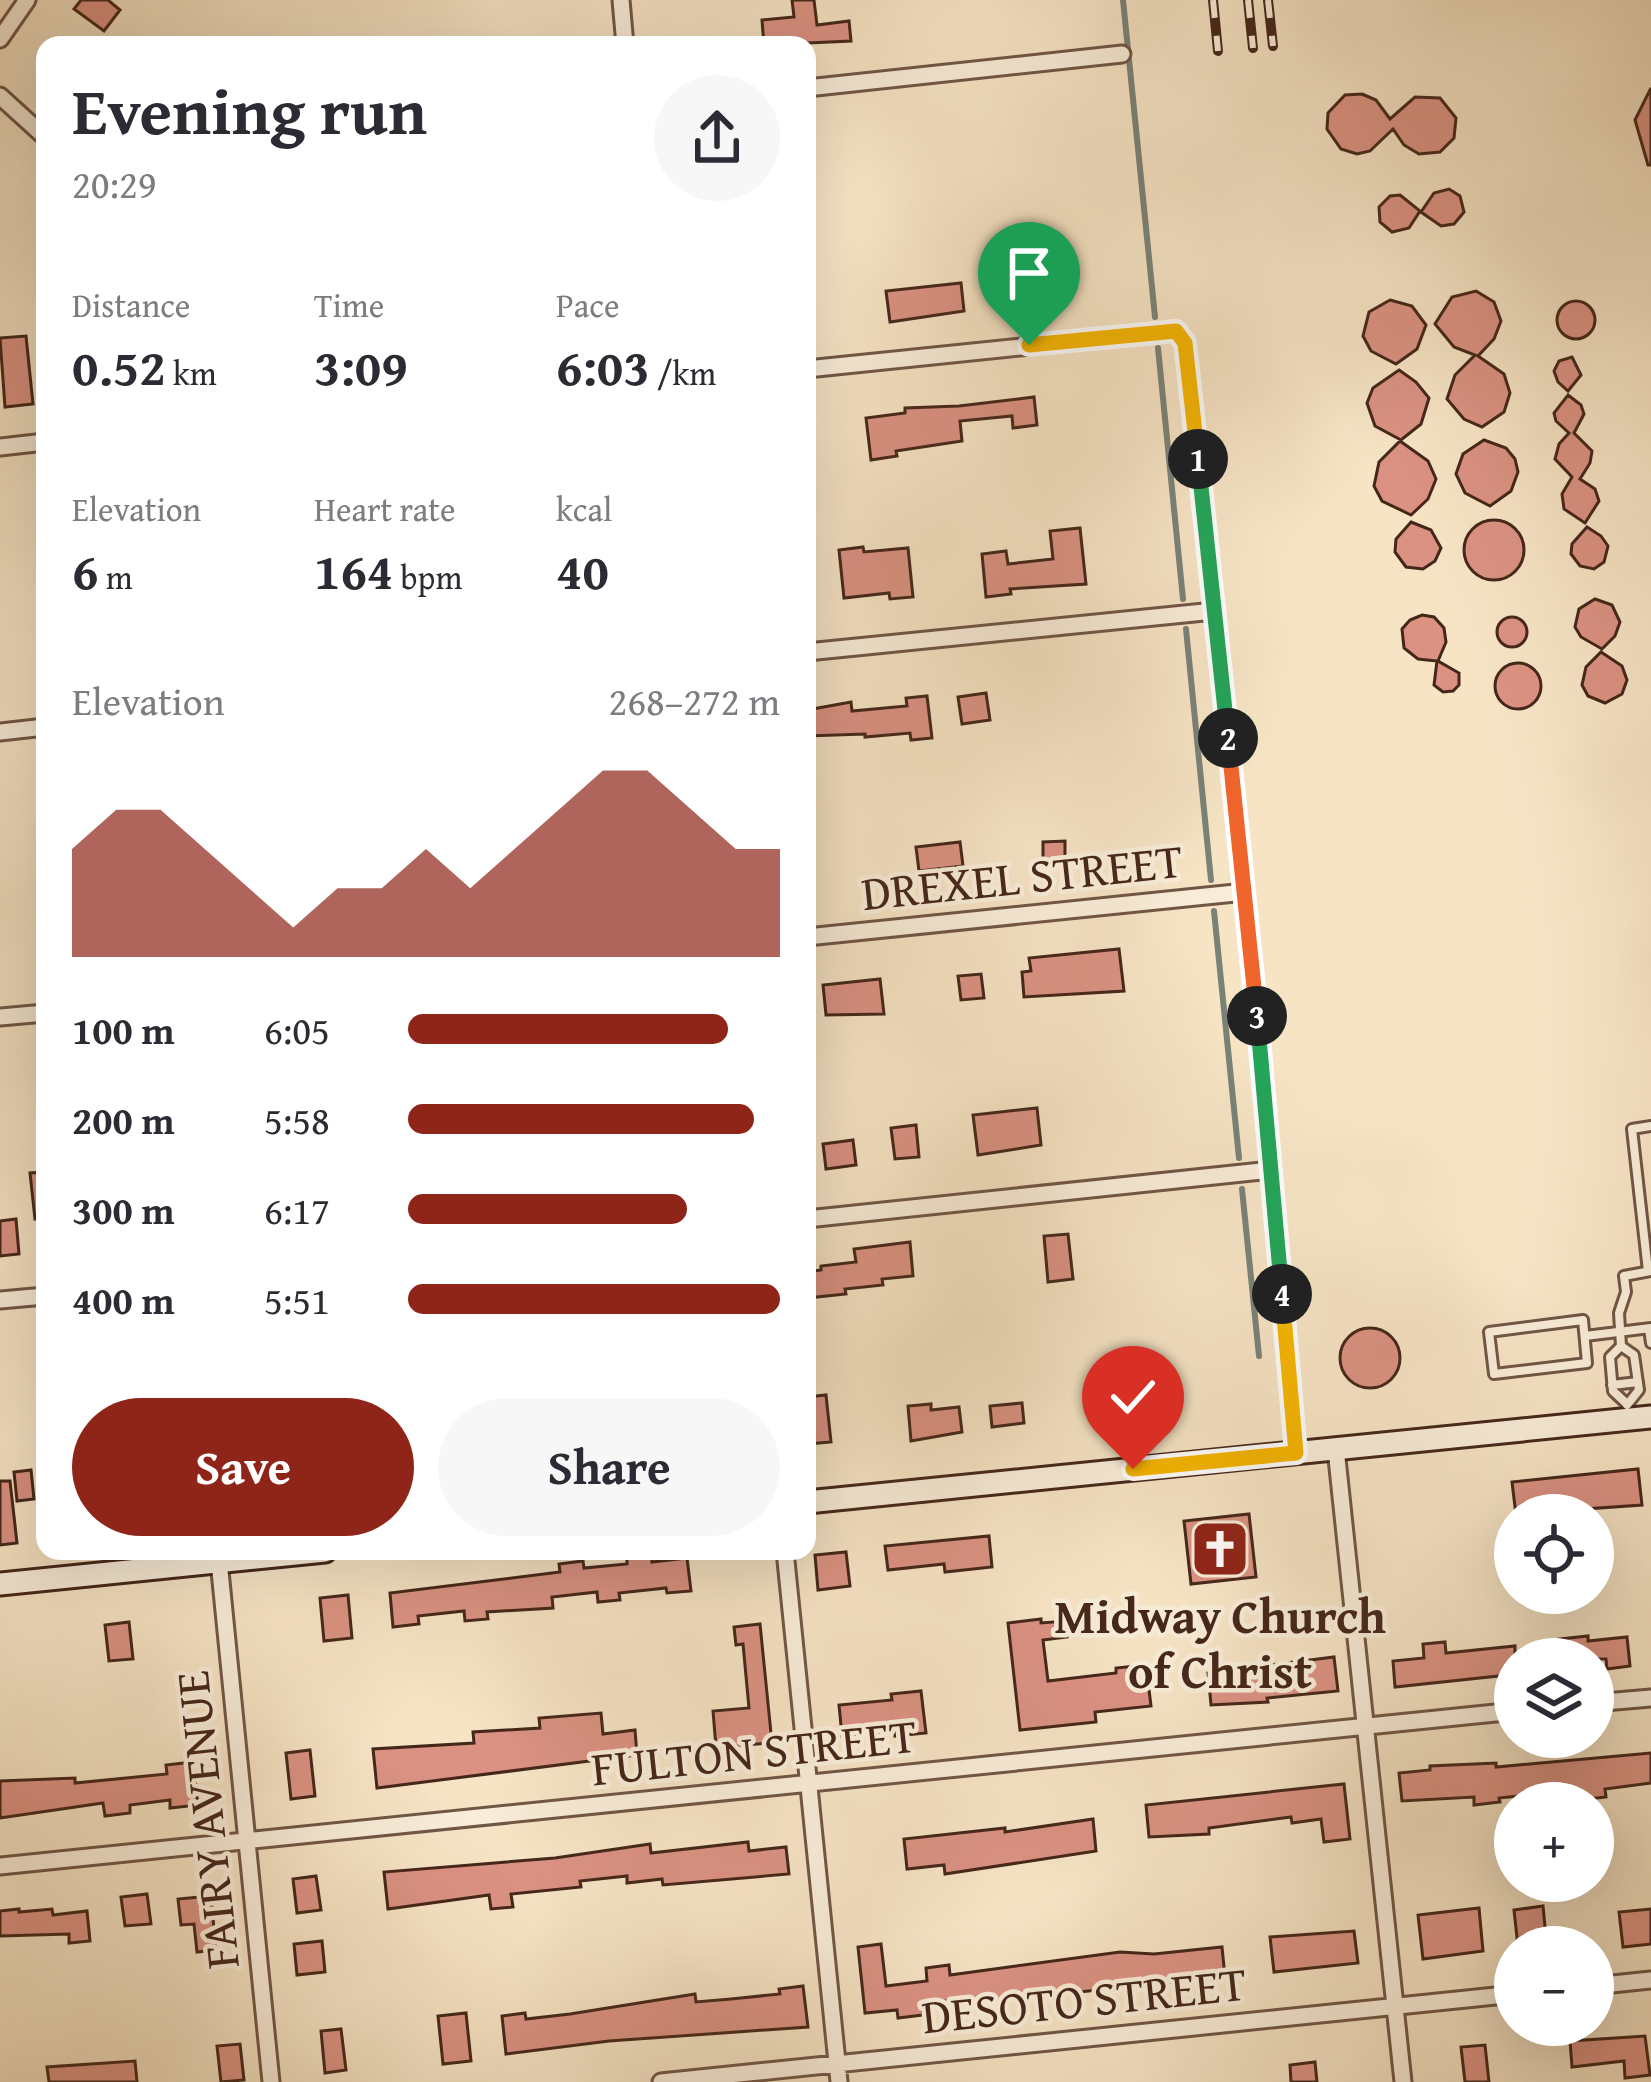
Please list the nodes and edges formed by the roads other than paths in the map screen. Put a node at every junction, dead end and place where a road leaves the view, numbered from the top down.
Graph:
1 (27, 0) edge
2 (621, 0) edge
3 (625, 36) edge
4 (0, 39) edge
5 (1122, 54) dead end
6 (816, 87) edge
7 (0, 96) edge
8 (36, 129) edge
9 (816, 368) edge
10 (36, 443) edge
11 (0, 447) edge
12 (1214, 611) junction
13 (816, 651) edge
14 (36, 728) edge
15 (0, 732) edge
16 (1245, 892) junction
17 (816, 936) edge
18 (36, 1014) edge
19 (0, 1017) edge
20 (1651, 1126) edge
21 (1271, 1170) junction
22 (816, 1218) edge
23 (1650, 1271) edge
24 (36, 1297) edge
25 (0, 1300) edge
26 (1650, 1328) edge
27 (1620, 1331) junction
28 (1585, 1336) junction
29 (1651, 1343) edge
30 (1621, 1346) junction
31 (1638, 1382) junction
32 (1612, 1385) junction
33 (1627, 1412) junction
34 (1651, 1417) edge
35 (1336, 1449) junction
36 (1296, 1453) junction
37 (816, 1501) edge
38 (187, 1560) edge
39 (218, 1560) edge
40 (786, 1560) edge
41 (0, 1584) edge
42 (1651, 1698) edge
43 (1614, 1701) edge
44 (1494, 1713) edge
45 (1366, 1726) junction
46 (809, 1785) junction
47 (248, 1841) junction
48 (0, 1866) edge
49 (1651, 1980) edge
50 (1614, 1984) edge
51 (1494, 1996) edge
52 (1396, 2007) junction
53 (836, 2064) junction
54 (272, 2082) edge
55 (661, 2082) edge
56 (838, 2082) edge
57 (1403, 2082) edge

1 - 4 street
2 - 3 street
5 - 6 street
7 - 8 street
9 - 12 street
10 - 11 street
12 - 13 street
12 - 16 street
14 - 15 street
16 - 17 street, DREXEL STREET
16 - 21 street
18 - 19 street
20 - 23 lane
21 - 22 street
21 - 36 street
23 - 27 lane
24 - 25 street
26 - 27 lane
26 - 29 lane
27 - 28 lane
27 - 30 lane
28 - 28 lane
30 - 31 lane
30 - 32 lane
31 - 32 lane
31 - 33 lane
32 - 33 lane
33 - 34 street
33 - 35 street
35 - 36 street
35 - 45 street
36 - 37 street
38 - 41 street
39 - 47 street, FAIRY AVENUE
40 - 46 street
42 - 43 street
44 - 45 street, FULTON STREET
45 - 46 street, FULTON STREET
45 - 52 street
46 - 47 street, FULTON STREET
46 - 53 street
47 - 48 street, FULTON STREET
47 - 54 street, FAIRY AVENUE
49 - 50 street
51 - 52 street, DESOTO STREET
52 - 53 street, DESOTO STREET
52 - 57 street
53 - 55 street, DESOTO STREET
53 - 56 street

